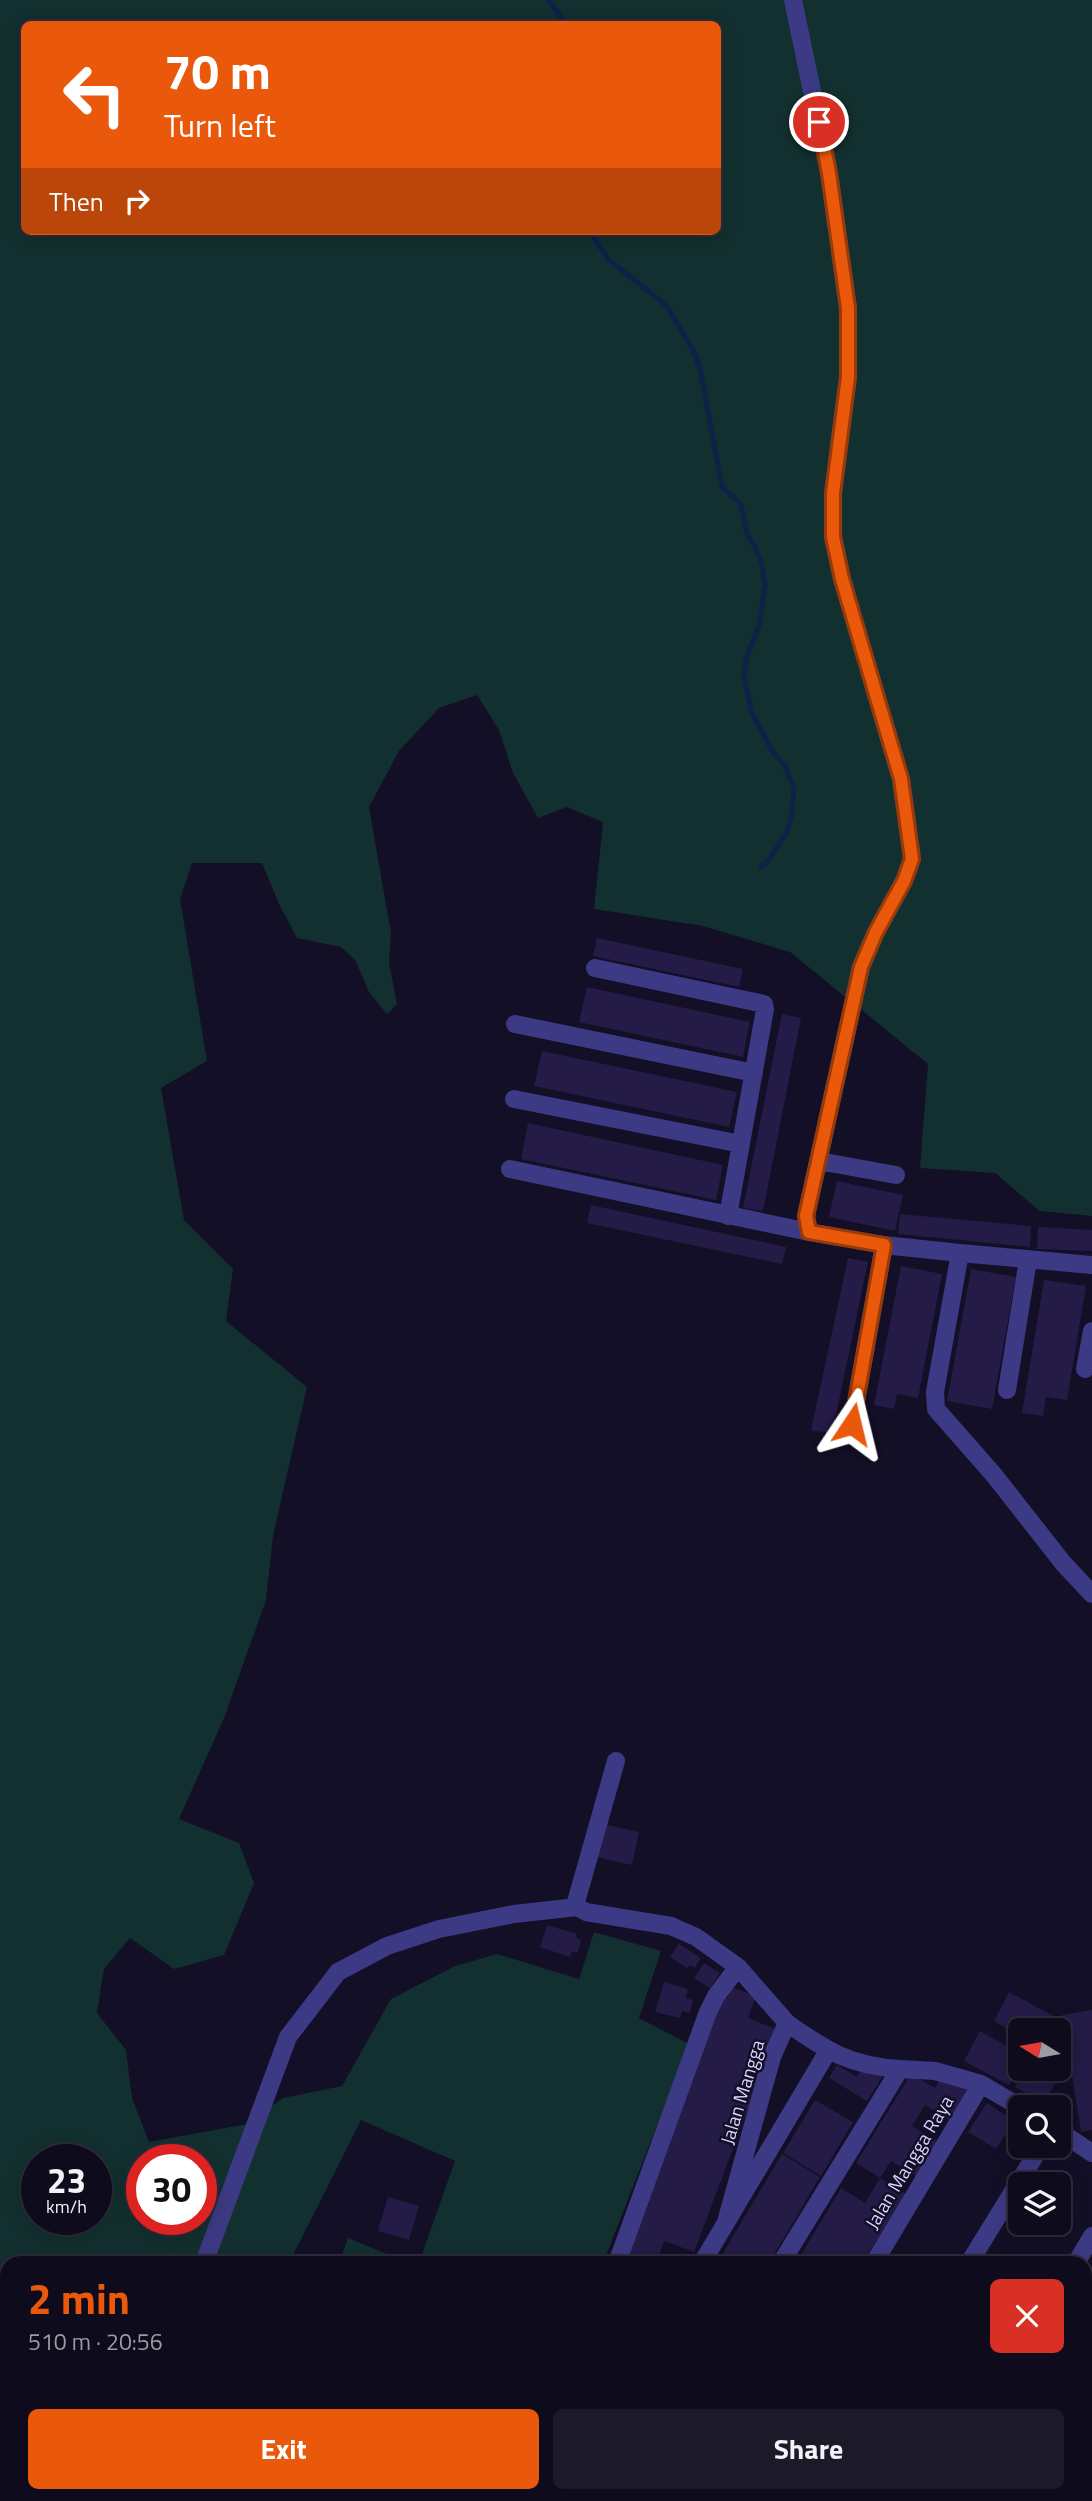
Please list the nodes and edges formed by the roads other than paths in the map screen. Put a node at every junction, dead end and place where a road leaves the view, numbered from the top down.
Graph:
1 (793, 0) edge
2 (595, 968) dead end
3 (515, 1024) dead end
4 (754, 1073) junction
5 (514, 1098) dead end
6 (741, 1144) junction
7 (819, 1161) junction
8 (510, 1169) dead end
9 (896, 1175) dead end
10 (728, 1216) junction
11 (809, 1232) junction
12 (884, 1245) junction
13 (960, 1252) junction
14 (1028, 1260) junction
15 (1092, 1265) edge
16 (1092, 1331) edge
17 (1085, 1369) dead end
18 (1007, 1390) dead end
19 (852, 1424) dead end
20 (1092, 1594) edge
21 (616, 1761) dead end
22 (577, 1907) junction
23 (738, 1967) junction
24 (787, 2023) junction
25 (828, 2051) junction
26 (900, 2069) junction
27 (981, 2084) junction
28 (1008, 2101) edge
29 (1071, 2139) edge
30 (1092, 2153) edge
31 (1034, 2158) edge
32 (726, 2222) junction
33 (1092, 2236) edge
34 (207, 2256) edge
35 (620, 2256) edge
36 (706, 2256) edge
37 (785, 2256) edge
38 (878, 2256) edge
39 (974, 2256) edge
40 (1080, 2256) edge

1 - 7 street
2 - 4 street
3 - 4 street
4 - 6 street
5 - 6 street
6 - 10 street
7 - 9 street
7 - 11 street
8 - 10 street
10 - 11 street
11 - 12 street
12 - 13 street
12 - 19 street
13 - 14 street
13 - 20 street
14 - 15 street
14 - 18 street
16 - 17 street
21 - 22 street
22 - 23 street
22 - 34 street
23 - 24 street
23 - 35 street
24 - 25 street, Jalan Mangga
24 - 32 street, Jalan Mangga
25 - 26 street, Jalan Mangga
25 - 32 street, Jalan Mangga
26 - 27 street, Jalan Mangga
26 - 37 street
27 - 28 street, Jalan Mangga
27 - 38 street, Jalan Mangga Raya
29 - 30 street
31 - 39 street
32 - 36 street, Jalan Mangga
33 - 40 street

